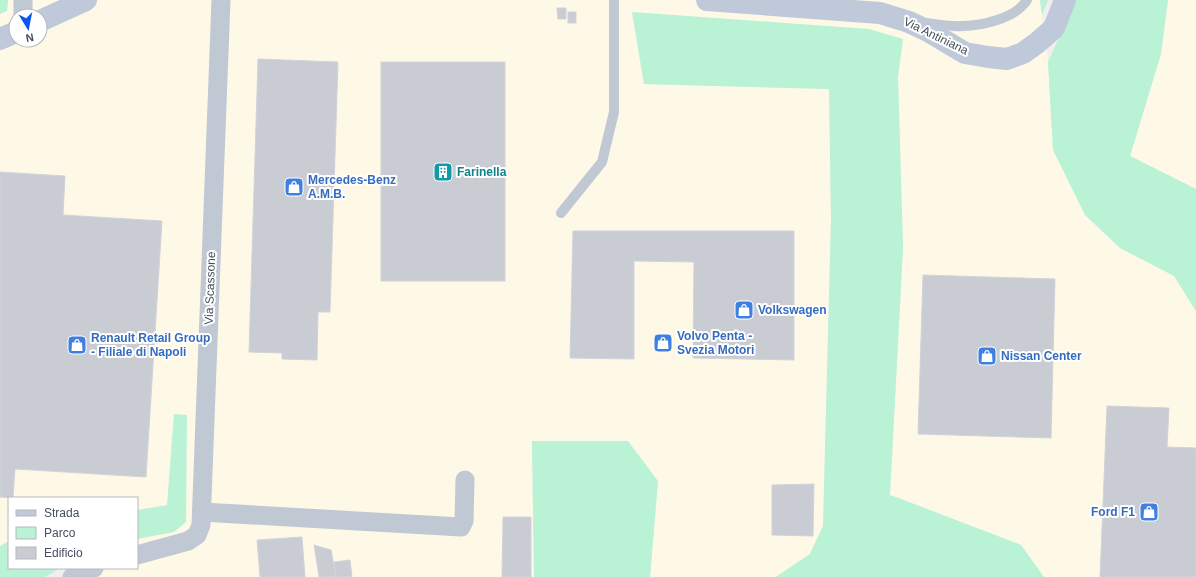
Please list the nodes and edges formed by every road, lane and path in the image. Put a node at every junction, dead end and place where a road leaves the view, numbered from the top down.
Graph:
1 (86, 0) edge
2 (221, 0) edge
3 (614, 0) edge
4 (706, 0) edge
5 (1027, 0) edge
6 (1065, 0) edge
7 (48, 17) edge
8 (909, 22) junction
9 (561, 213) dead end
10 (465, 480) dead end
11 (202, 512) junction
12 (138, 555) edge
13 (92, 569) edge
14 (72, 577) edge

1 - 7 street
2 - 11 street, Via Scassone
3 - 9 lane
4 - 8 street, Via Antiniana
5 - 8 lane
6 - 8 street, Via Antiniana
10 - 11 street
11 - 12 street, Via Scassone
13 - 14 street

